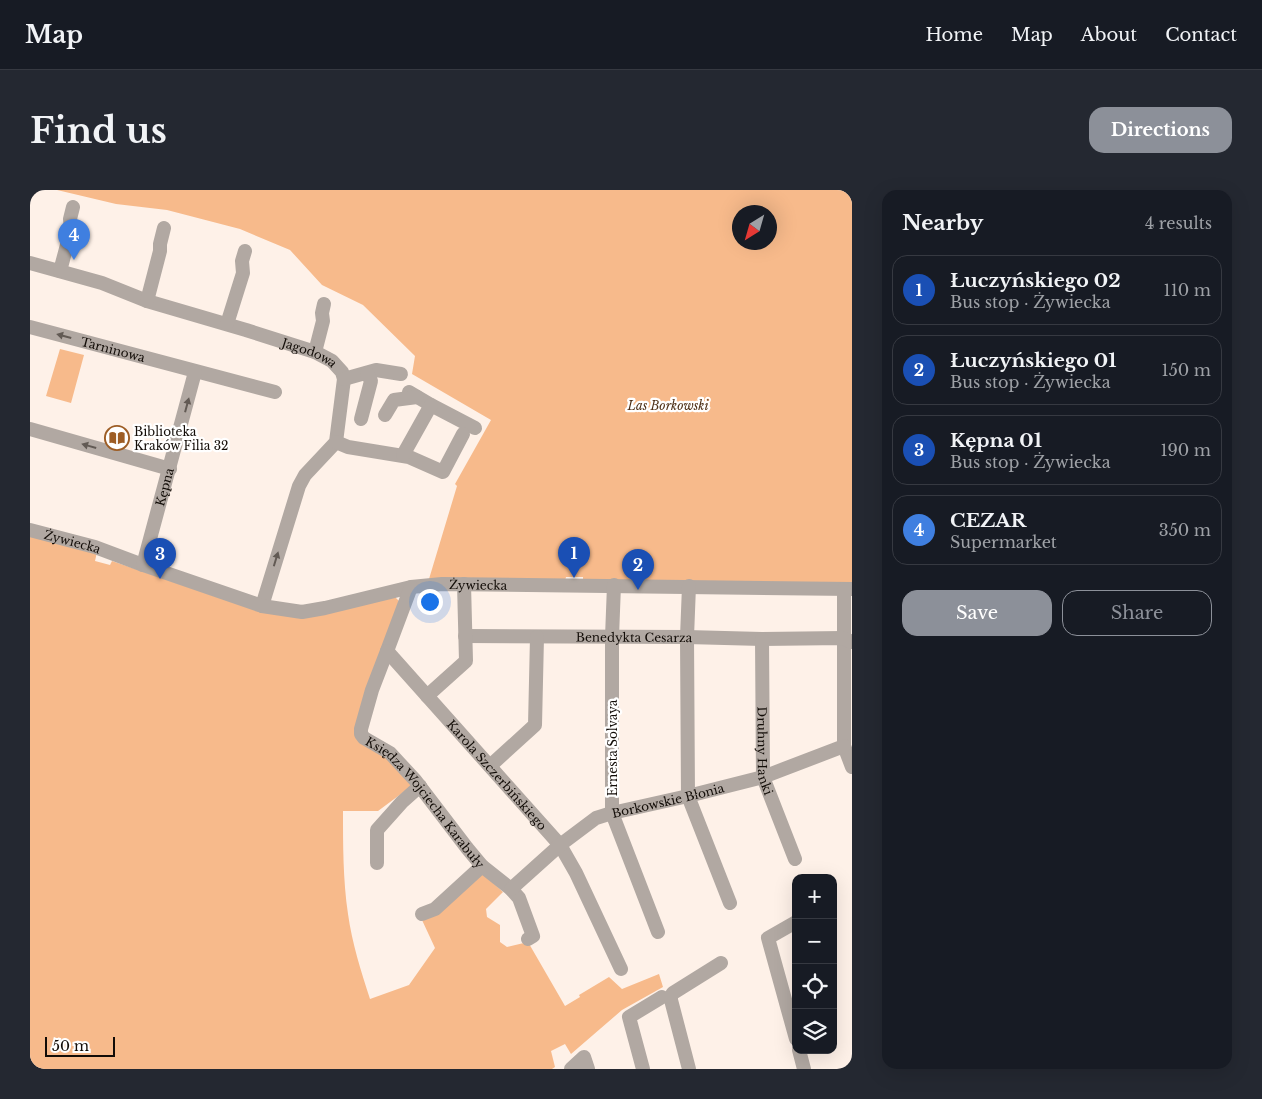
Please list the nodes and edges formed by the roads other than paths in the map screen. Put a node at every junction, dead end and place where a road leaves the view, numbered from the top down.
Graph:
1 (73, 207) dead end
2 (164, 228) dead end
3 (245, 251) dead end
4 (30, 263) edge
5 (60, 272) junction
6 (147, 300) junction
7 (324, 304) dead end
8 (227, 324) junction
9 (30, 327) edge
10 (315, 352) junction
11 (196, 372) junction
12 (367, 373) junction
13 (401, 374) dead end
14 (344, 379) junction
15 (275, 392) dead end
16 (431, 405) junction
17 (385, 415) dead end
18 (361, 419) dead end
19 (30, 429) edge
20 (336, 442) junction
21 (403, 455) junction
22 (170, 469) junction
23 (30, 530) edge
24 (143, 565) junction
25 (464, 584) junction
26 (614, 586) junction
27 (689, 586) junction
28 (411, 587) junction
29 (848, 589) edge
30 (262, 606) junction
31 (465, 636) junction
32 (536, 637) junction
33 (612, 637) junction
34 (687, 637) junction
35 (762, 639) junction
36 (848, 640) edge
37 (387, 651) junction
38 (427, 696) junction
39 (844, 746) junction
40 (490, 766) junction
41 (852, 767) edge
42 (763, 777) junction
43 (420, 786) junction
44 (688, 796) junction
45 (612, 812) junction
46 (560, 845) junction
47 (795, 859) dead end
48 (378, 863) dead end
49 (482, 866) junction
50 (511, 889) junction
51 (730, 903) dead end
52 (422, 914) dead end
53 (792, 924) edge
54 (658, 932) dead end
55 (528, 939) dead end
56 (721, 963) dead end
57 (622, 969) dead end
58 (662, 997) dead end
59 (792, 1025) edge
60 (800, 1054) edge
61 (571, 1069) edge
62 (588, 1069) edge
63 (643, 1069) edge
64 (689, 1069) edge
65 (804, 1069) edge

1 - 5 street
2 - 6 street
3 - 8 street
4 - 5 street, Jagodowa
5 - 6 street, Jagodowa
6 - 8 street, Jagodowa
7 - 10 street
8 - 10 street, Jagodowa
11 -> 9 street, Tarninowa
10 - 14 street, Jagodowa
11 - 15 street
22 -> 11 street, Kępna
12 - 13 street
12 - 14 street
12 - 18 street
14 - 20 street, Jagodowa
16 - 17 street
16 - 21 street
16 - 21 street
22 -> 19 street
20 - 21 street
30 -> 20 street
22 - 24 street, Kępna
23 - 24 street, Żywiecka
24 - 30 street, Żywiecka
25 - 26 street, Żywiecka
25 - 28 street, Żywiecka
25 - 31 street
26 - 27 street, Żywiecka
26 - 33 street, Ernesta Solvaya
27 - 29 street, Żywiecka
27 - 34 street
28 - 30 street, Żywiecka
28 - 37 street
29 - 36 street
31 - 32 street, Benedykta Cesarza
31 - 38 street
32 - 33 street, Benedykta Cesarza
32 - 40 street
33 - 34 street, Benedykta Cesarza
33 - 45 street, Ernesta Solvaya
34 - 35 street, Benedykta Cesarza
34 - 44 street
35 - 36 street, Benedykta Cesarza
35 - 42 street, Druhny Hanki
36 - 39 street
37 - 38 street, Karola Szczerbińskiego
37 - 43 street, Księdza Wojciecha Karabuły
38 - 40 street, Karola Szczerbińskiego
39 - 41 street
39 - 42 street, Borkowskie Błonia
40 - 46 street, Karola Szczerbińskiego
42 - 44 street, Borkowskie Błonia
42 - 47 street, Druhny Hanki
43 - 48 street
43 - 49 street, Księdza Wojciecha Karabuły
44 - 45 street, Borkowskie Błonia
44 - 51 street
45 - 46 street, Borkowskie Błonia
45 - 54 street, Ernesta Solvaya
46 - 50 street, Borkowskie Błonia
46 - 57 street, Karola Szczerbińskiego
49 - 50 street, Księdza Wojciecha Karabuły
49 - 52 street
50 - 55 street, Księdza Wojciecha Karabuły
53 - 59 street
56 - 64 street
58 - 63 street
60 - 65 street
61 - 62 street

